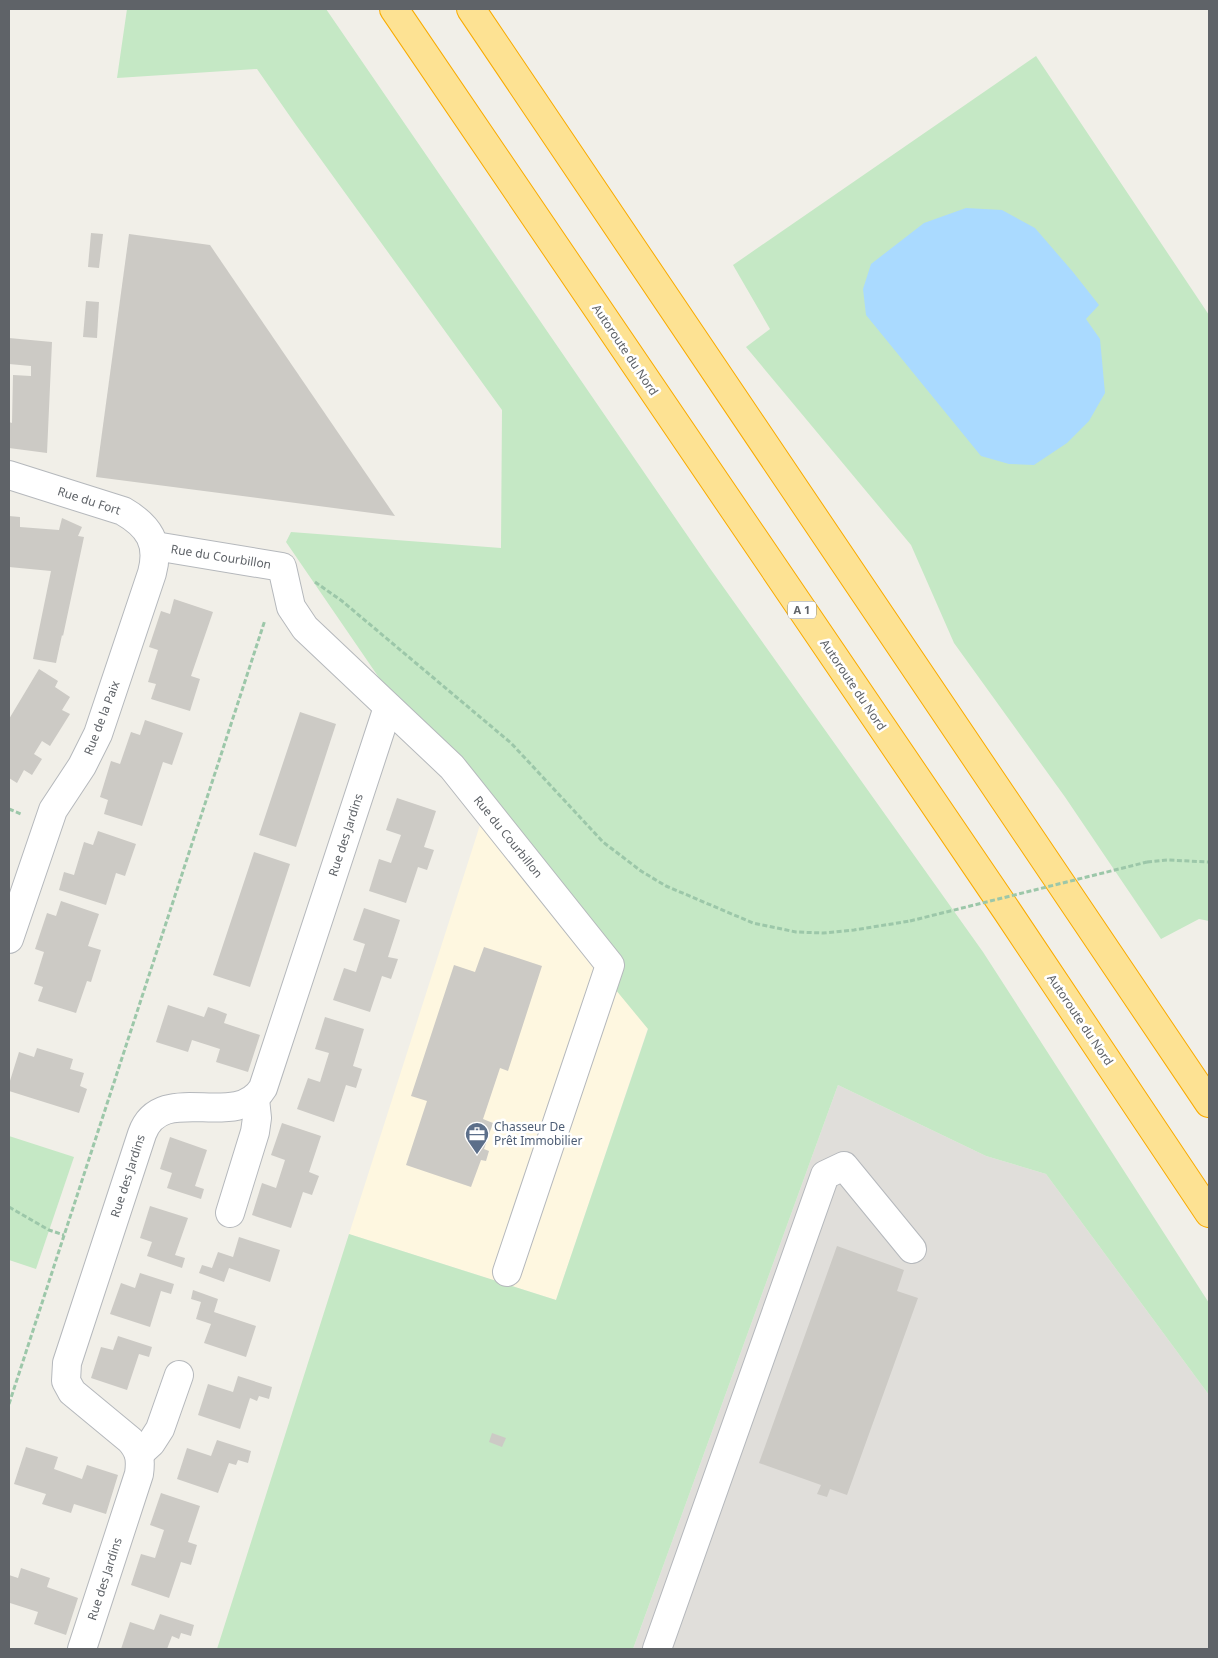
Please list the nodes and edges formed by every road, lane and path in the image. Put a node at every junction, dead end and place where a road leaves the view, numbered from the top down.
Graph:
1 (394, 9) edge
2 (471, 9) edge
3 (9, 475) edge
4 (154, 546) junction
5 (282, 567) junction
6 (267, 614) dead end
7 (388, 707) junction
8 (1209, 862) edge
9 (9, 939) edge
10 (254, 1099) junction
11 (1209, 1103) edge
12 (9, 1207) edge
13 (230, 1213) dead end
14 (1209, 1213) edge
15 (64, 1235) junction
16 (912, 1249) dead end
17 (507, 1272) dead end
18 (179, 1375) dead end
19 (9, 1404) edge
20 (139, 1454) junction
21 (82, 1649) edge
22 (657, 1649) edge

1 - 14 highway, Autoroute du Nord / A 1
2 - 11 highway
3 - 4 street, Rue du Fort
4 - 5 street, Rue du Courbillon
4 - 9 street, Rue de la Paix
5 - 7 street, Rue du Courbillon
5 - 8 path, bridge
6 - 15 path
7 - 10 street, Rue des Jardins
7 - 17 street, Rue du Courbillon
10 - 13 street
10 - 20 street, Rue des Jardins
12 - 15 path
15 - 19 path
16 - 22 street
18 - 20 street
20 - 21 street, Rue des Jardins

